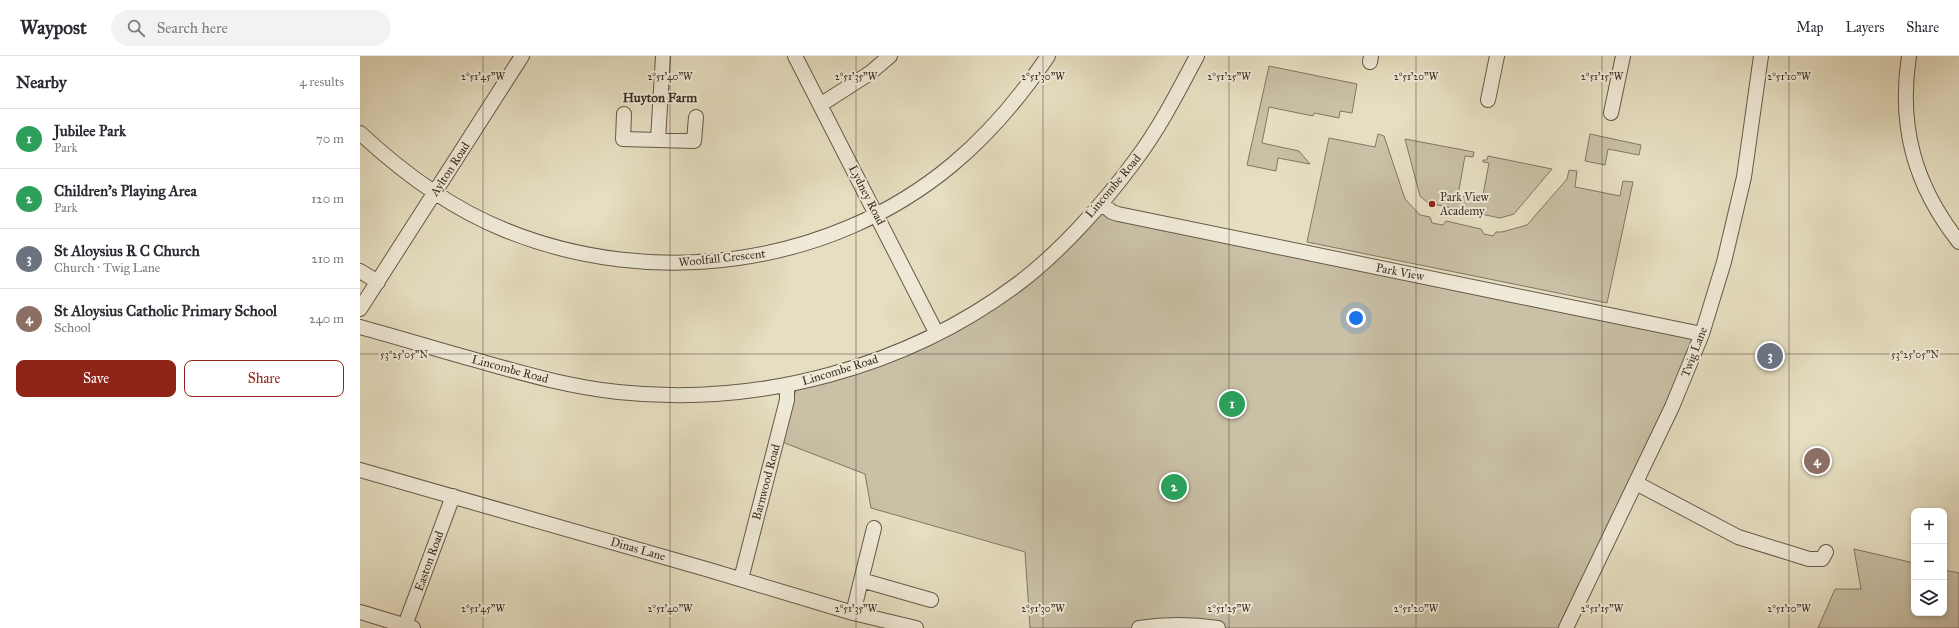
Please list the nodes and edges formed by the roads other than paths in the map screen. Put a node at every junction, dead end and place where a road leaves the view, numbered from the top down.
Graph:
1 (522, 56) edge
2 (663, 56) edge
3 (795, 56) edge
4 (890, 56) edge
5 (1048, 56) edge
6 (1198, 56) edge
7 (1497, 56) edge
8 (1623, 56) edge
9 (1761, 56) edge
10 (1909, 56) edge
11 (1488, 100) dead end
12 (820, 105) junction
13 (1612, 113) dead end
14 (624, 114) dead end
15 (696, 117) dead end
16 (360, 133) edge
17 (658, 140) junction
18 (434, 193) junction
19 (1101, 203) junction
20 (876, 214) junction
21 (1959, 242) edge
22 (360, 271) edge
23 (378, 282) junction
24 (360, 309) edge
25 (360, 327) edge
26 (937, 334) junction
27 (1702, 334) junction
28 (787, 385) junction
29 (360, 470) edge
30 (1636, 483) junction
31 (453, 496) junction
32 (874, 528) dead end
33 (1826, 552) dead end
34 (741, 579) junction
35 (861, 580) junction
36 (931, 600) dead end
37 (360, 612) edge
38 (853, 613) junction
39 (885, 625) edge
40 (408, 627) edge
41 (916, 628) edge
42 (1139, 628) edge
43 (1218, 628) edge
44 (1566, 628) edge

1 - 18 street, Aylton Road
2 - 17 street
3 - 12 street, Lydney Road
4 - 12 street
5 - 20 street, Woolfall Crescent
6 - 19 street, Lincombe Road
7 - 11 street
8 - 13 street
9 - 27 street, Twig Lane
10 - 21 street
12 - 20 street, Lydney Road
14 - 17 street
15 - 17 street
16 - 18 street, Woolfall Crescent
18 - 20 street, Woolfall Crescent
18 - 23 street, Aylton Road
19 - 26 street, Lincombe Road
19 - 27 street, Park View
20 - 26 street, Lydney Road
22 - 23 street
23 - 24 street, Aylton Road
25 - 28 street, Lincombe Road
26 - 28 street, Lincombe Road
27 - 30 street, Twig Lane
28 - 34 street, Barnwood Road
29 - 31 street, Dinas Lane
30 - 33 street
30 - 44 street, Twig Lane
31 - 34 street, Dinas Lane
31 - 40 street, Easton Road
32 - 35 street
34 - 38 street, Dinas Lane
35 - 36 street
35 - 38 street
37 - 40 street, Easton Road
38 - 39 street, Dinas Lane
39 - 41 street, Dinas Lane
42 - 43 street

